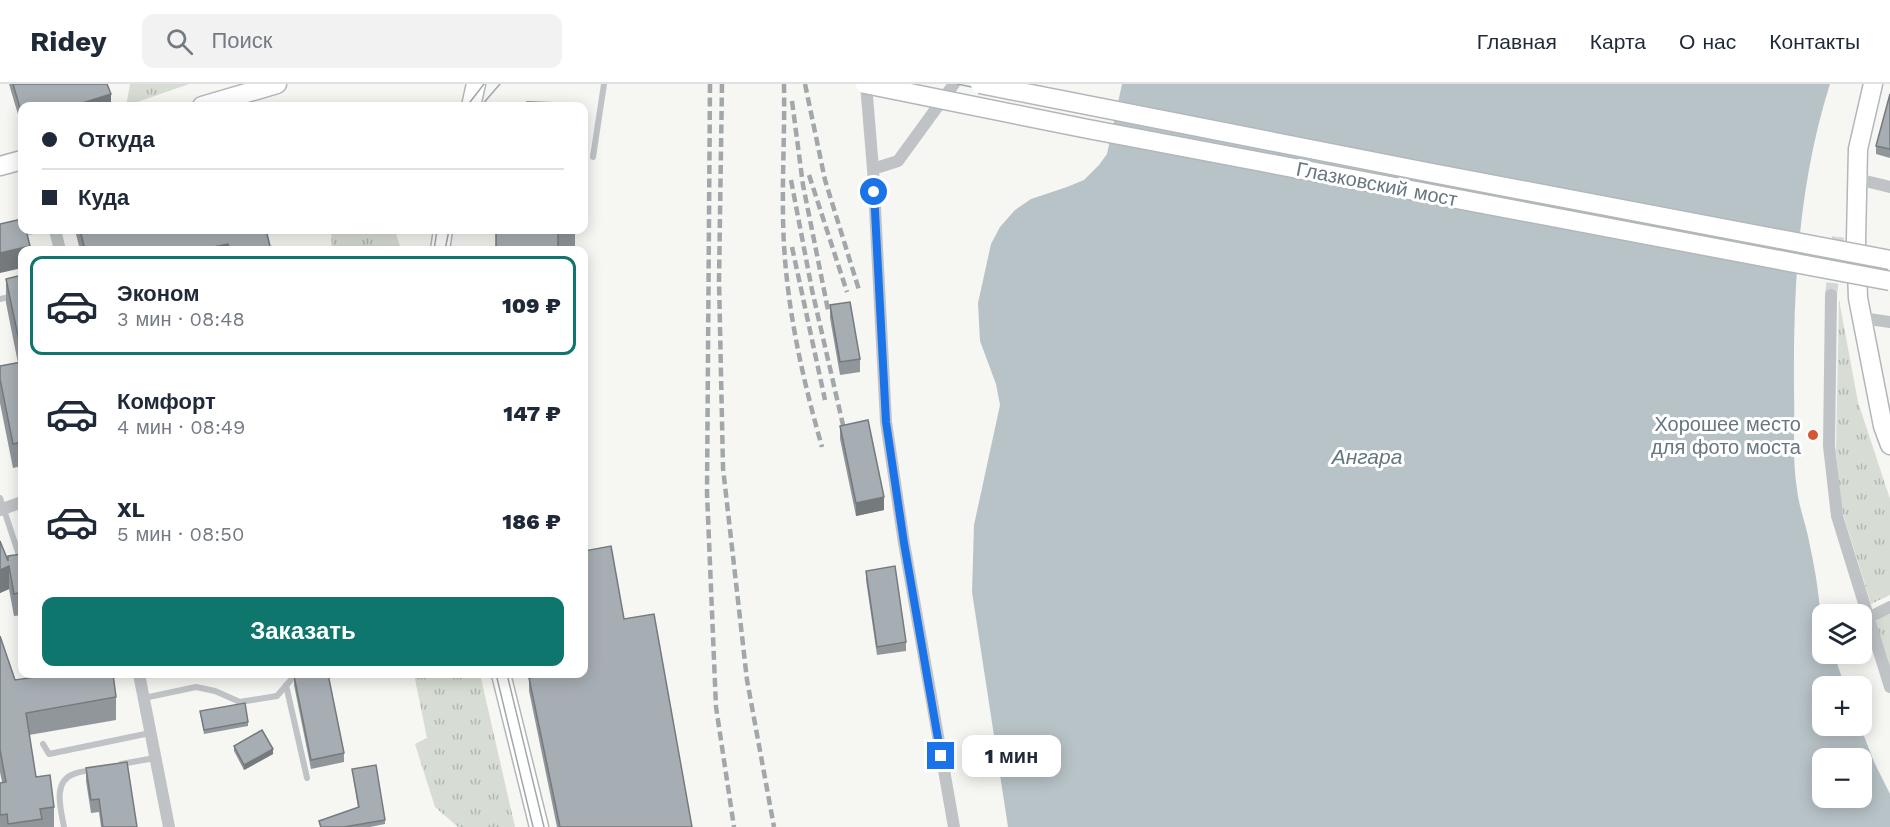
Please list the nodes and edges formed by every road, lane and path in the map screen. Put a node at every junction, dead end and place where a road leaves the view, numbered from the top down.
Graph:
1 (277, 84) edge
2 (476, 84) edge
3 (604, 84) edge
4 (866, 84) edge
5 (954, 84) edge
6 (980, 84) edge
7 (1873, 84) edge
8 (216, 102) edge
9 (472, 102) edge
10 (593, 157) dead end
11 (18, 161) edge
12 (0, 166) edge
13 (873, 169) junction
14 (1857, 179) junction
15 (1890, 187) edge
16 (22, 234) edge
17 (18, 235) edge
18 (1890, 260) edge
19 (1890, 281) edge
20 (18, 295) edge
21 (1831, 295) tunnel mouth
22 (0, 299) edge
23 (1862, 318) junction
24 (1890, 322) edge
25 (1890, 445) edge
26 (18, 503) edge
27 (1, 506) edge
28 (18, 553) edge
29 (1864, 604) edge
30 (1890, 607) edge
31 (1872, 616) edge
32 (1872, 631) edge
33 (140, 678) edge
34 (292, 678) edge
35 (502, 678) edge
36 (286, 685) junction
37 (1890, 687) edge
38 (144, 698) junction
39 (151, 732) junction
40 (43, 744) dead end
41 (156, 758) junction
42 (114, 766) edge
43 (104, 768) edge
44 (307, 778) dead end
45 (538, 826) edge
46 (64, 827) edge
47 (169, 827) edge
48 (954, 827) edge

1 - 8 main road
2 - 9 main road
3 - 10 lane
4 - 13 street
4 - 19 main road, Глазковский мост, bridge
5 - 13 street
6 - 18 main road, Глазковский мост, bridge
7 - 14 main road
11 - 12 main road
13 - 48 street
14 - 15 street
14 - 23 main road
16 - 17 lane
20 - 22 lane
21 - 29 street
23 - 24 street
23 - 25 main road
26 - 27 street
27 - 28 lane
30 - 31 street
32 - 37 street
33 - 38 street
34 - 36 lane
35 - 45 main road
36 - 38 lane
36 - 44 lane
38 - 39 street
39 - 40 lane
39 - 41 street
41 - 42 lane
41 - 47 street
43 - 46 lane

